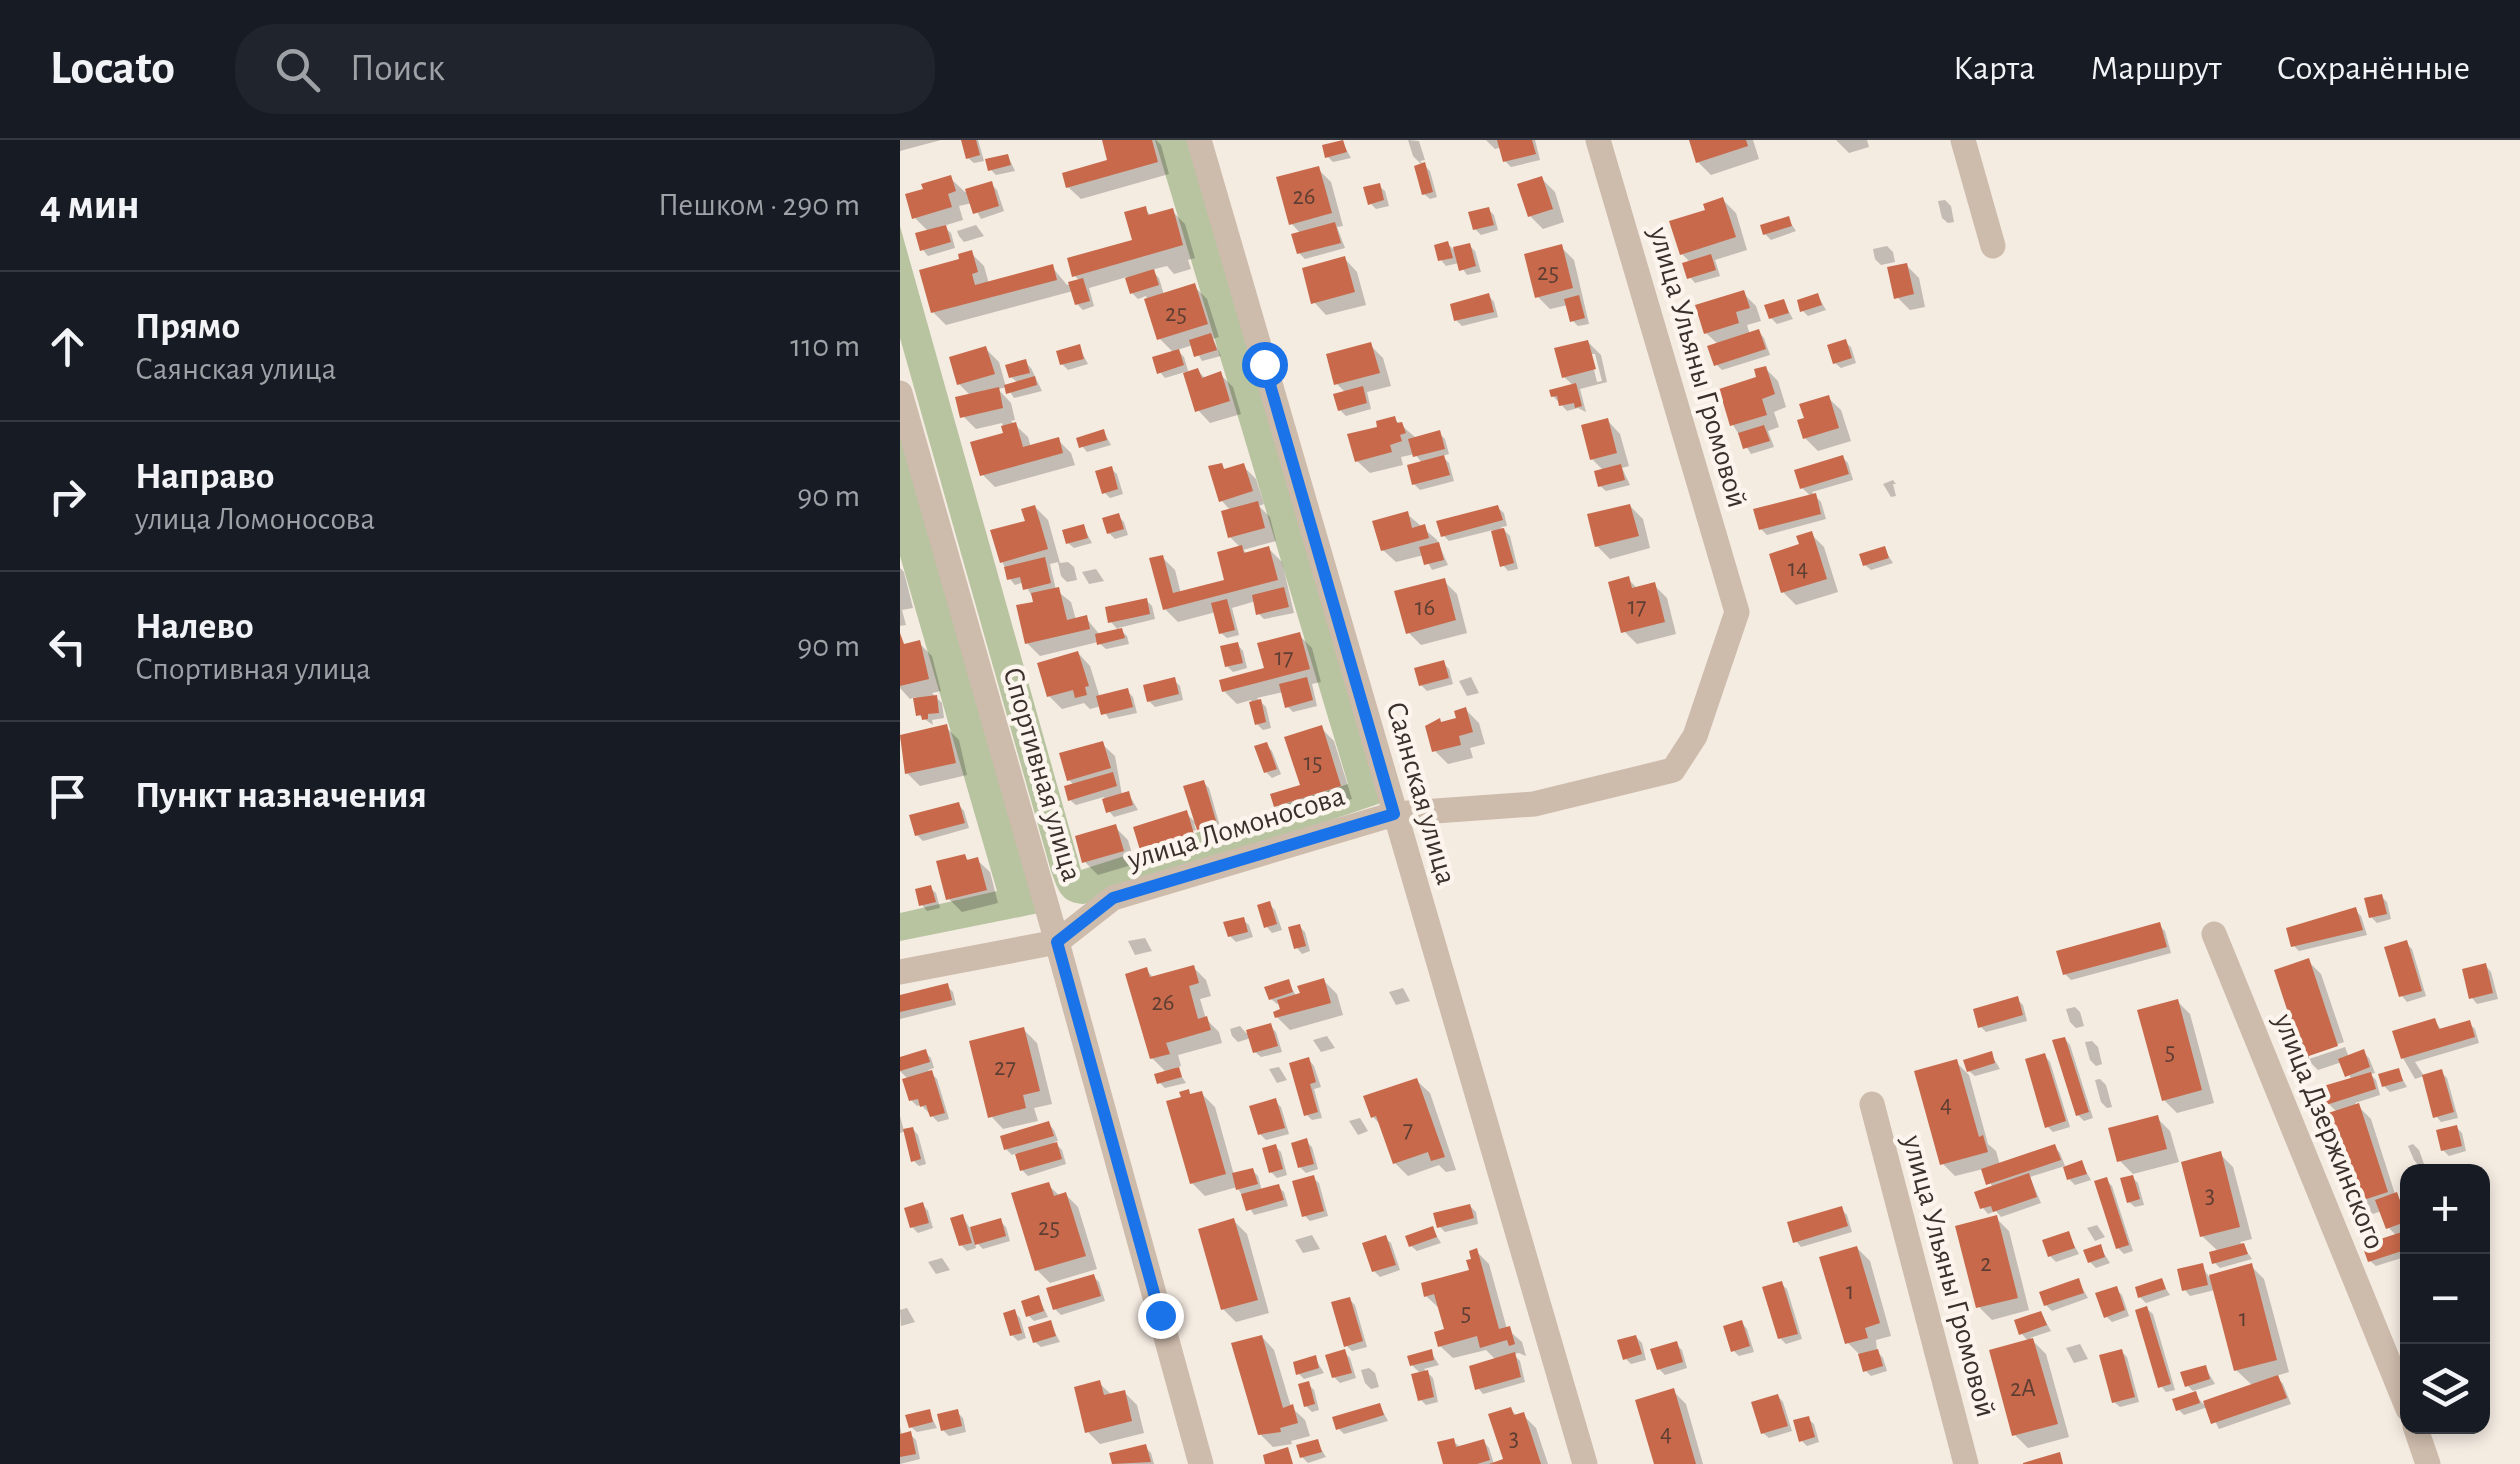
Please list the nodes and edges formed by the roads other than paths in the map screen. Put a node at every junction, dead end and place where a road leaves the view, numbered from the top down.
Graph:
1 (1199, 140) edge
2 (1598, 140) edge
3 (1962, 140) edge
4 (1993, 246) dead end
5 (900, 393) edge
6 (1737, 612) joint
7 (1394, 814) junction
8 (2214, 934) dead end
9 (1057, 942) junction
10 (900, 972) edge
11 (1872, 1104) dead end
12 (2400, 1388) edge
13 (2418, 1434) edge
14 (1201, 1464) edge
15 (1585, 1464) edge
16 (1966, 1464) edge
17 (2428, 1464) edge

1 - 7 street, Саянская улица
2 - 6 street, улица Ульяны Громовой
3 - 4 street
5 - 9 street, Спортивная улица
6 - 7 street, улица Ломоносова
7 - 9 street, улица Ломоносова
7 - 15 street, Саянская улица
8 - 12 street, улица Дзержинского
9 - 10 street, улица Ломоносова
9 - 14 street, Спортивная улица
11 - 16 street, улица Ульяны Громовой
13 - 17 street

